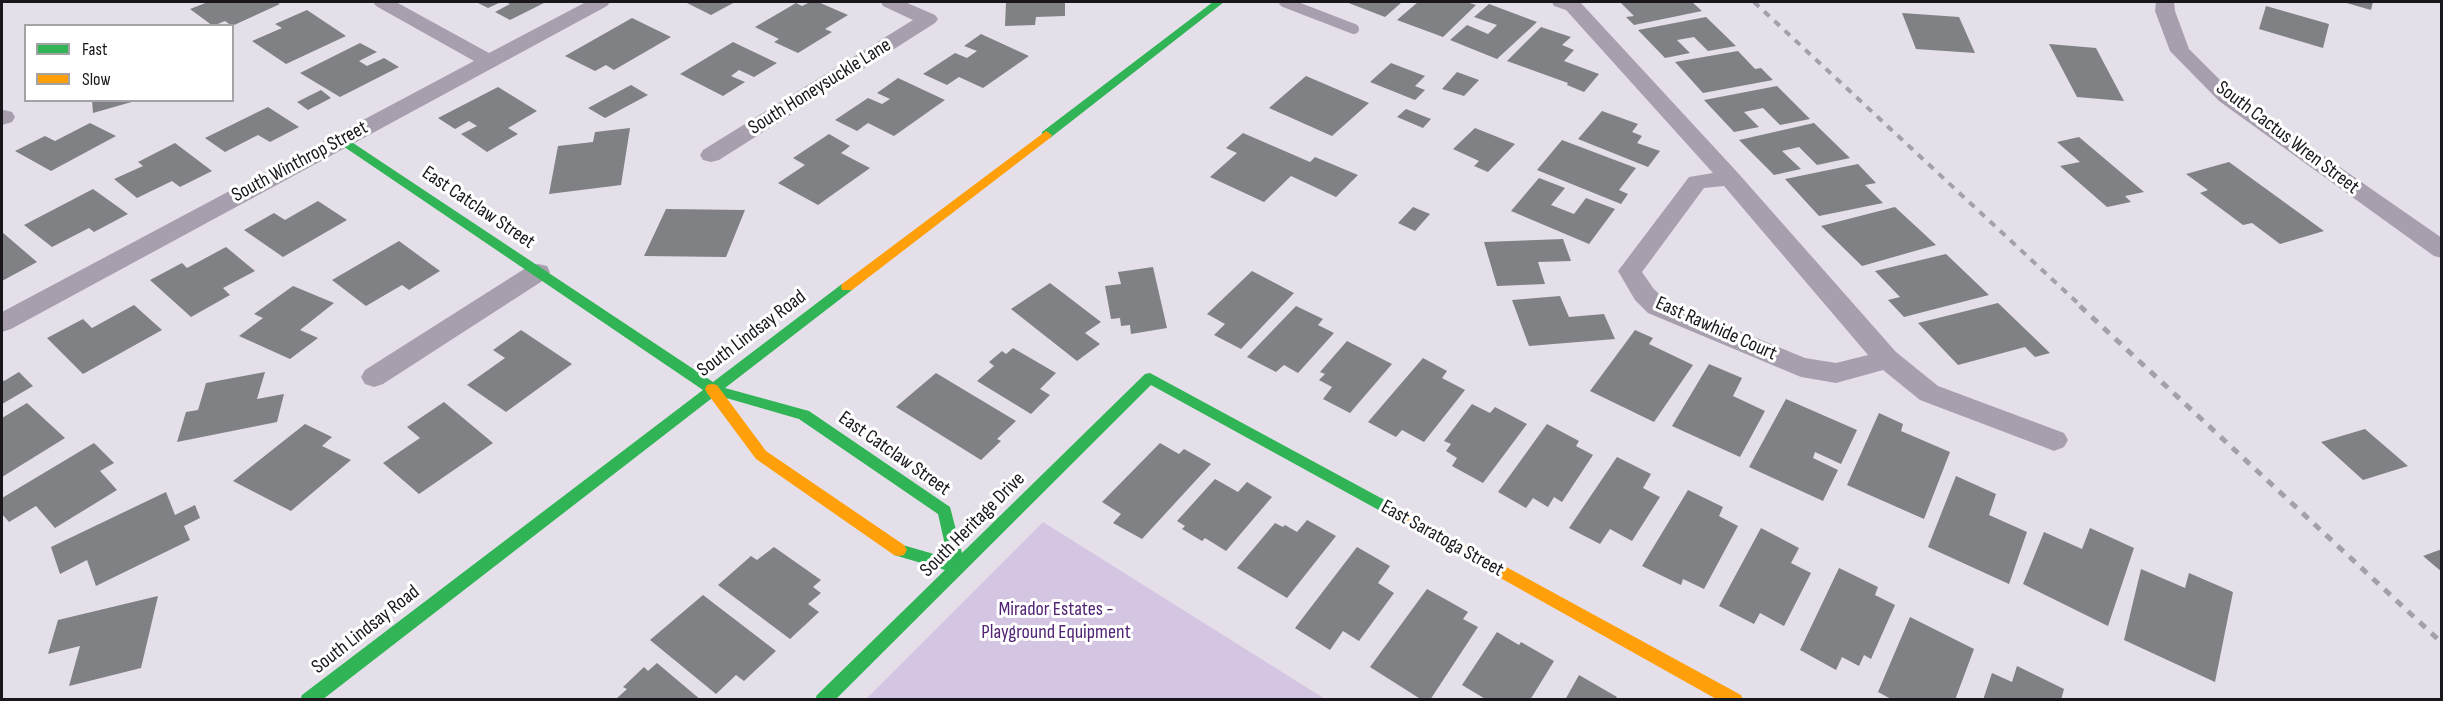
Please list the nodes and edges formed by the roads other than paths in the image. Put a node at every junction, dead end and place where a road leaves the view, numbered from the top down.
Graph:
1 (383, 2) edge
2 (600, 2) edge
3 (890, 2) edge
4 (1220, 2) edge
5 (1284, 2) edge
6 (1561, 2) edge
7 (2165, 2) edge
8 (1354, 29) dead end
9 (489, 61) junction
10 (341, 140) junction
11 (711, 155) dead end
12 (1730, 177) junction
13 (2442, 250) edge
14 (538, 272) junction
15 (2, 323) edge
16 (1887, 359) junction
17 (374, 377) dead end
18 (1150, 378) joint
19 (712, 389) junction
20 (2054, 440) dead end
21 (958, 567) junction
22 (308, 699) edge
23 (823, 699) edge
24 (1735, 699) edge

1 - 9 street
2 - 9 street, South Winthrop Street
3 - 11 street, South Honeysuckle Lane
4 - 19 street, South Lindsay Road
5 - 8 lane
6 - 12 street
7 - 13 street, South Cactus Wren Street
9 - 10 street, South Winthrop Street
10 - 14 street, East Catclaw Street
10 - 15 street, South Winthrop Street
12 - 16 street
12 - 16 street, East Rawhide Court
14 - 17 street
14 - 19 street, East Catclaw Street
16 - 20 street
18 - 21 street, South Heritage Drive
18 - 24 street, East Saratoga Street
19 - 21 street, East Catclaw Street
19 - 21 street, East Catclaw Street
19 - 22 street, South Lindsay Road
21 - 23 street, South Heritage Drive

